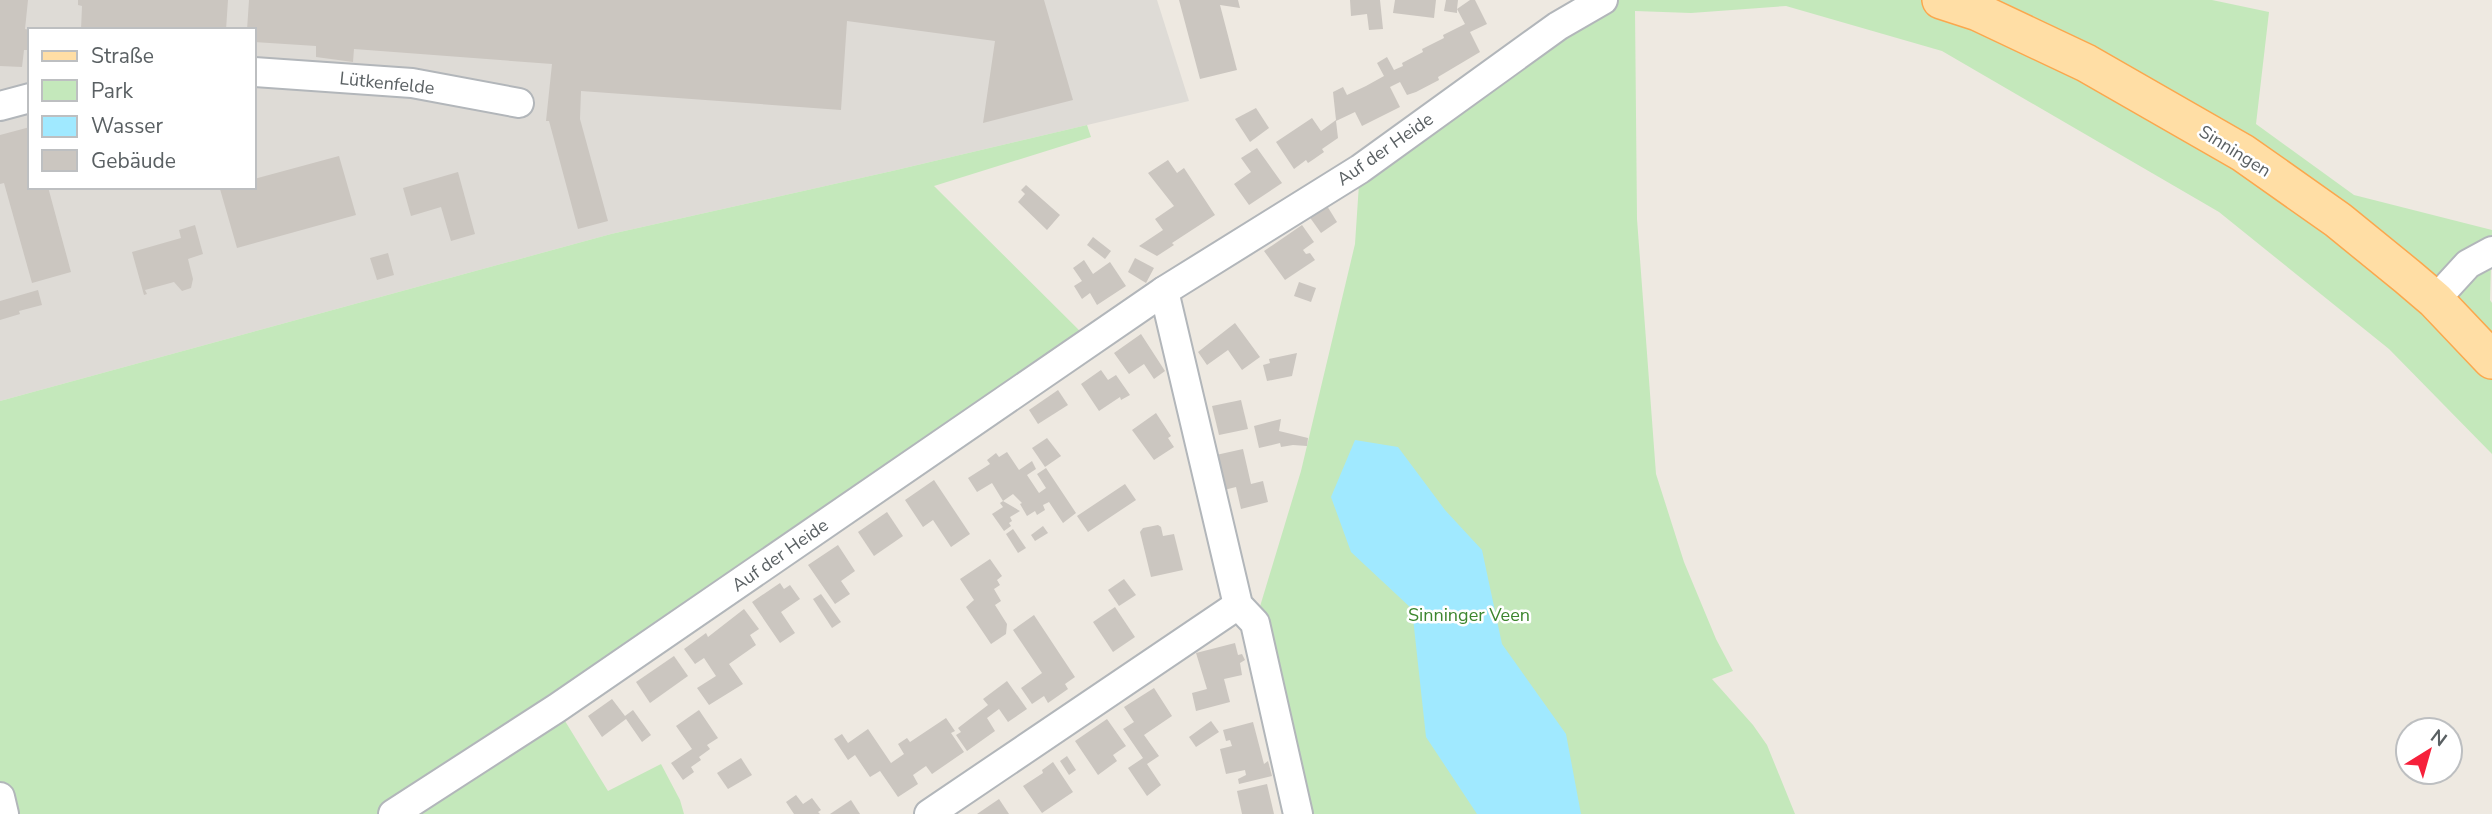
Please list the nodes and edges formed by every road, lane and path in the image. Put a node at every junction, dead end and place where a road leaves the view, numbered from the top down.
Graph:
1 (1602, 0) edge
2 (1941, 0) edge
3 (256, 72) edge
4 (28, 99) edge
5 (519, 103) dead end
6 (0, 106) edge
7 (2492, 251) edge
8 (1164, 291) junction
9 (2435, 300) junction
10 (2492, 360) edge
11 (1238, 605) junction
12 (0, 797) edge
13 (4, 814) edge
14 (393, 814) edge
15 (929, 814) edge
16 (1298, 814) edge

1 - 8 street, Auf der Heide
2 - 9 main road, Sinningen
3 - 5 street, Lütkenfelde
4 - 6 street
7 - 9 street
8 - 11 street
8 - 14 street, Auf der Heide
9 - 10 main road, Sinningen
11 - 15 street
11 - 16 street
12 - 13 street

